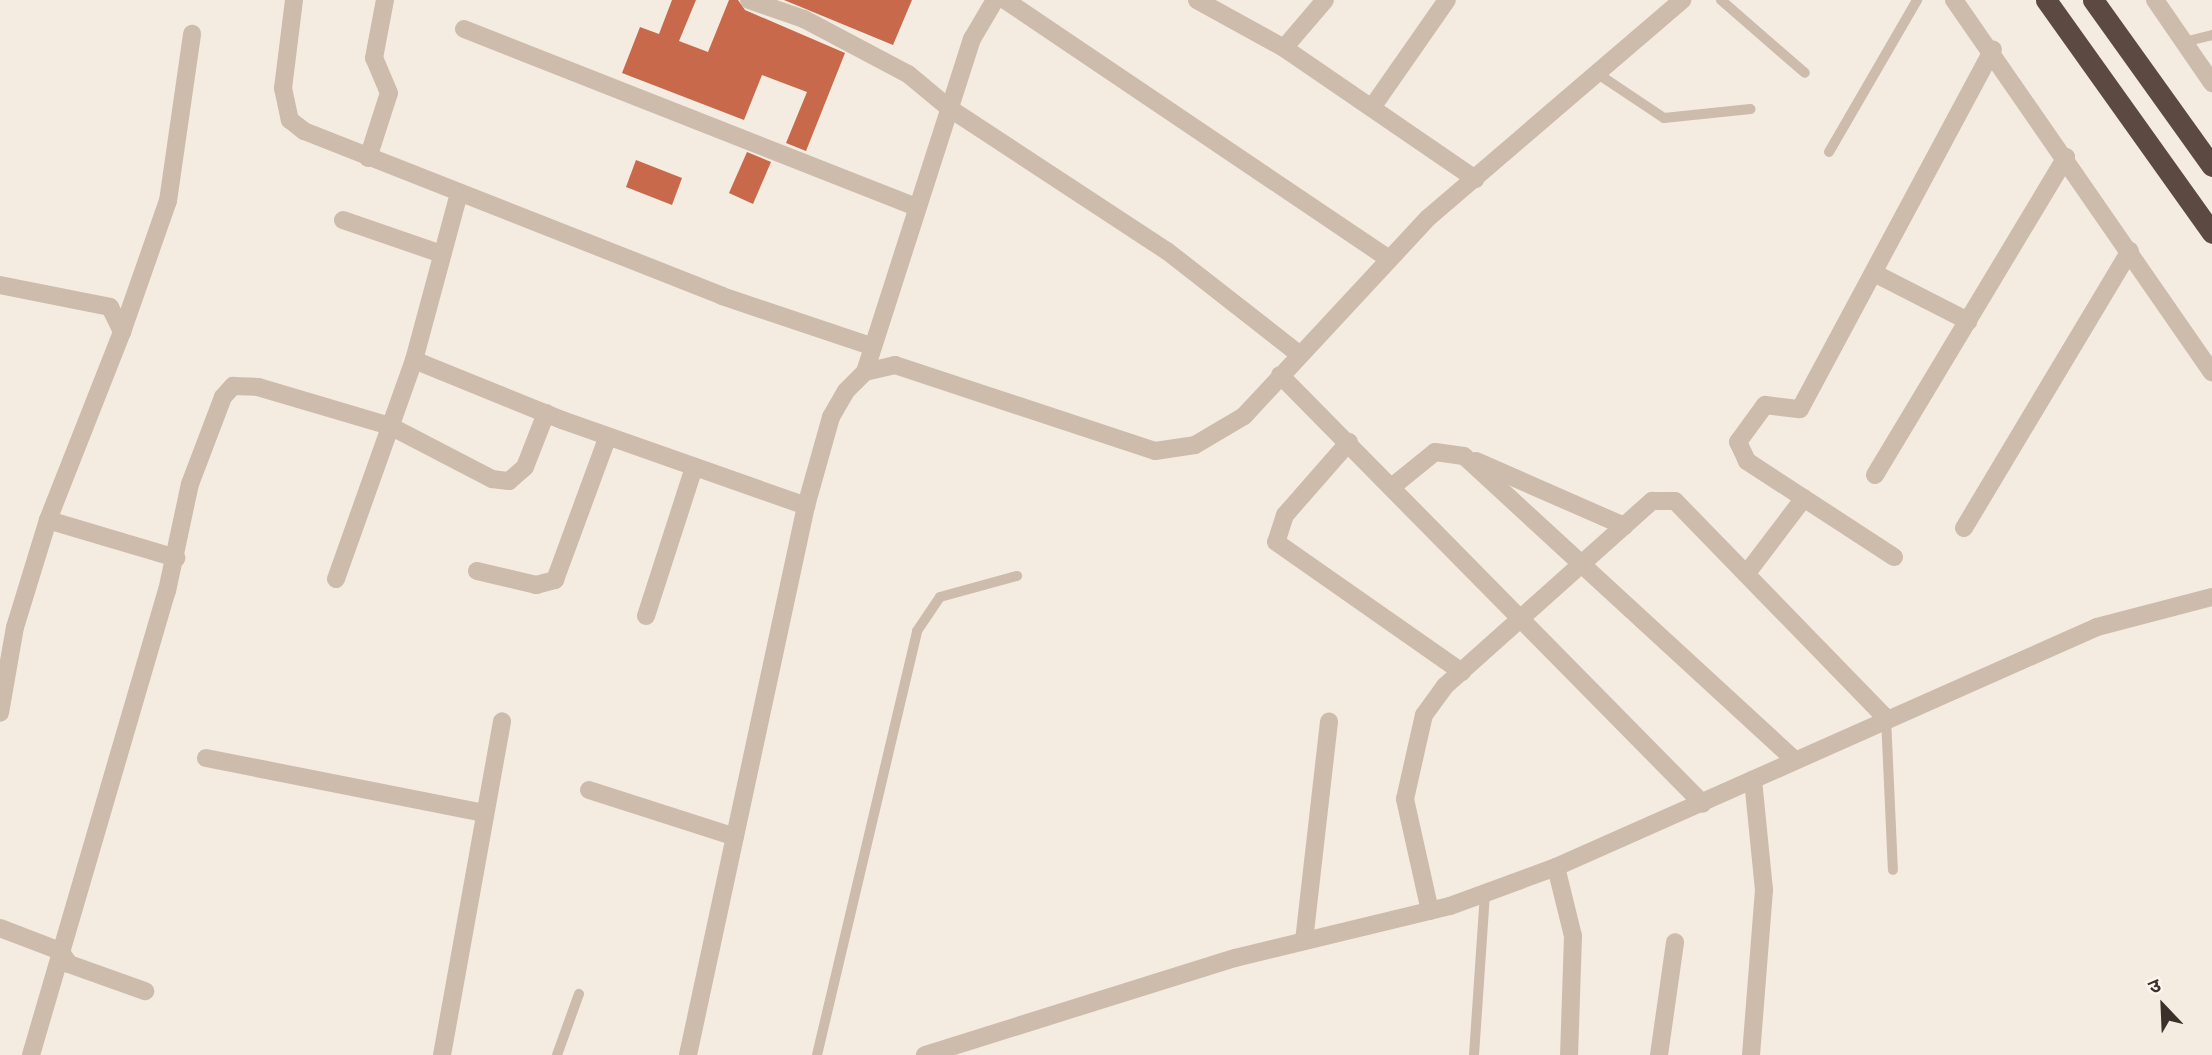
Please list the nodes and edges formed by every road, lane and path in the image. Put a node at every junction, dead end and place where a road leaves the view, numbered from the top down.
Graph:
1 (294, 0) edge
2 (385, 0) edge
3 (749, 0) edge
4 (995, 0) edge
5 (1005, 0) edge
6 (1197, 0) edge
7 (1325, 0) edge
8 (1447, 0) edge
9 (1682, 0) edge
10 (1721, 0) edge
11 (1917, 0) edge
12 (1954, 0) edge
13 (2046, 0) edge
14 (2093, 0) edge
15 (2155, 0) edge
16 (464, 29) dead end
17 (192, 34) dead end
18 (2212, 35) edge
19 (2184, 41) junction
20 (1284, 48) junction
21 (1993, 49) junction
22 (1598, 74) junction
23 (1805, 74) dead end
24 (2212, 83) edge
25 (1373, 106) junction
26 (949, 107) junction
27 (1751, 109) dead end
28 (1829, 152) dead end
29 (2066, 157) junction
30 (368, 158) junction
31 (2212, 166) edge
32 (1475, 179) junction
33 (458, 193) junction
34 (917, 207) junction
35 (342, 220) dead end
36 (2212, 233) edge
37 (2130, 251) junction
38 (442, 254) junction
39 (1387, 258) junction
40 (1874, 273) junction
41 (0, 285) edge
42 (1968, 321) junction
43 (122, 332) junction
44 (871, 346) junction
45 (1299, 354) junction
46 (414, 360) junction
47 (865, 372) junction
48 (2212, 372) edge
49 (1280, 375) junction
50 (546, 413) junction
51 (390, 426) junction
52 (608, 436) junction
53 (1349, 442) junction
54 (1464, 456) junction
55 (694, 467) junction
56 (1875, 475) dead end
57 (1393, 486) junction
58 (1804, 498) junction
59 (806, 506) junction
60 (48, 520) junction
61 (1625, 526) junction
62 (1964, 528) dead end
63 (1894, 556) dead end
64 (176, 558) junction
65 (1583, 566) junction
66 (477, 571) dead end
67 (1747, 573) junction
68 (1017, 576) dead end
69 (336, 579) dead end
70 (2212, 597) edge
71 (646, 616) dead end
72 (1524, 619) junction
73 (1462, 672) junction
74 (0, 713) edge
75 (1886, 718) junction
76 (502, 720) dead end
77 (1329, 721) dead end
78 (206, 758) dead end
79 (1794, 760) junction
80 (1753, 780) junction
81 (589, 790) dead end
82 (1703, 804) junction
83 (485, 813) junction
84 (735, 837) junction
85 (1556, 867) junction
86 (1894, 870) dead end
87 (1485, 894) junction
88 (1430, 911) junction
89 (0, 928) edge
90 (1304, 942) junction
91 (1675, 942) dead end
92 (60, 951) junction
93 (145, 992) dead end
94 (579, 994) dead end
95 (31, 1055) edge
96 (442, 1055) edge
97 (557, 1055) edge
98 (688, 1055) edge
99 (817, 1055) edge
100 (925, 1055) edge
101 (1474, 1055) edge
102 (1569, 1055) edge
103 (1659, 1055) edge
104 (1751, 1055) edge

1 - 30 street
2 - 30 street
3 - 26 street
4 - 26 street
5 - 39 street
6 - 20 street
7 - 20 street
8 - 25 street
9 - 22 street
10 - 23 lane
11 - 28 lane
12 - 21 street
13 - 36 highway
14 - 31 highway
15 - 19 street
16 - 34 street
17 - 43 street
18 - 19 lane
19 - 24 street
20 - 25 street
21 - 29 street
21 - 40 street
22 - 27 lane
22 - 32 street
25 - 32 street
26 - 34 street
26 - 45 street
29 - 37 street
29 - 42 street
30 - 33 street
32 - 39 street
33 - 38 street
33 - 44 street
34 - 44 street
35 - 38 street
37 - 48 street
37 - 62 street
38 - 46 street
39 - 45 street
40 - 42 street
40 - 58 street
41 - 43 street
42 - 56 street
43 - 60 street
44 - 47 street
45 - 49 street
46 - 50 street
46 - 51 street
47 - 49 street
47 - 59 street
49 - 53 street
50 - 51 street
50 - 52 street
51 - 64 street
51 - 69 street
52 - 55 street
52 - 66 street
53 - 57 street
53 - 73 street
54 - 57 street
54 - 61 street
54 - 65 street
55 - 59 street
55 - 71 street
57 - 72 street
58 - 63 street
58 - 67 street
59 - 84 street
60 - 64 street
60 - 74 street
61 - 65 street
61 - 67 street
64 - 92 street
65 - 72 street
65 - 79 street
67 - 75 street
68 - 99 lane
70 - 75 street
72 - 73 street
72 - 82 street
73 - 88 street
75 - 79 street
75 - 86 lane
76 - 83 street
77 - 90 street
78 - 83 street
79 - 80 street
80 - 82 street
80 - 104 street
81 - 84 street
82 - 85 street
83 - 96 street
84 - 98 street
85 - 87 street
85 - 102 street
87 - 88 street
87 - 101 lane
88 - 90 street
89 - 92 street
90 - 100 street
91 - 103 street
92 - 93 street
92 - 95 street
94 - 97 lane

